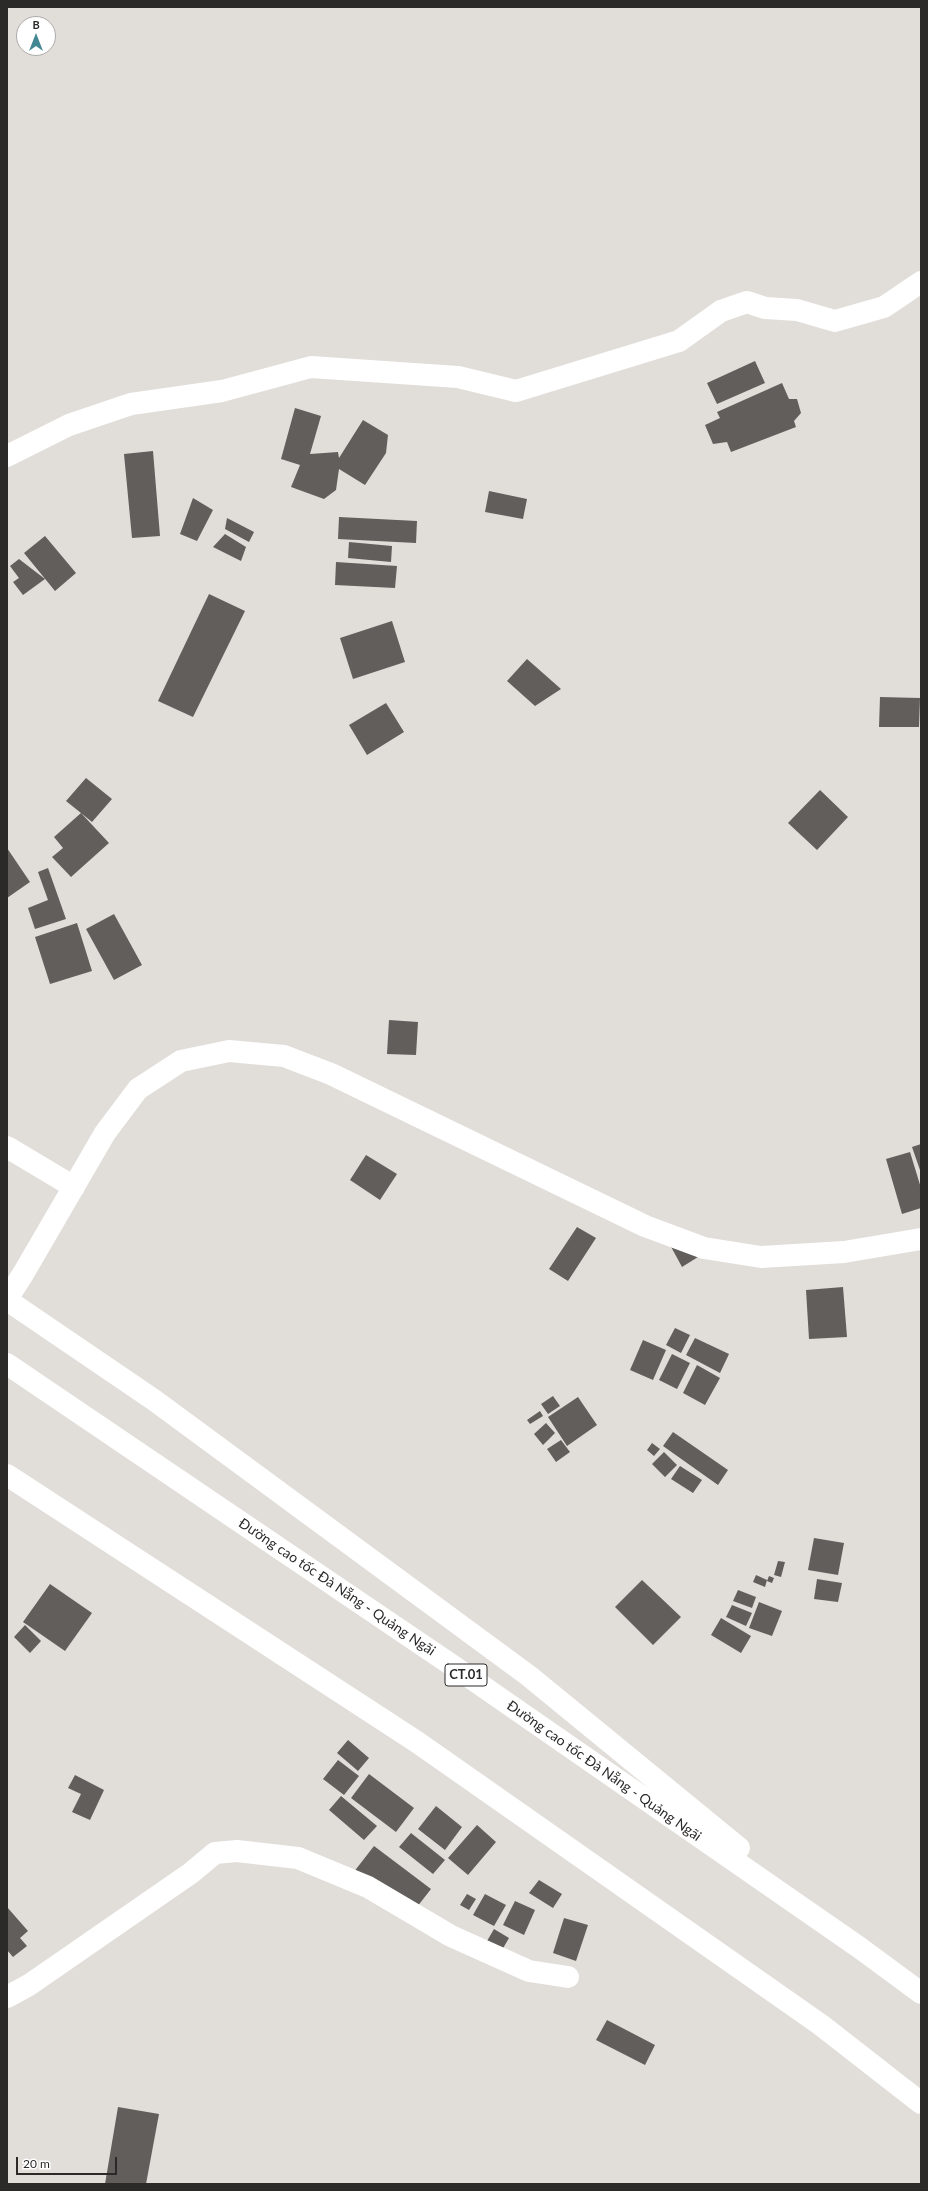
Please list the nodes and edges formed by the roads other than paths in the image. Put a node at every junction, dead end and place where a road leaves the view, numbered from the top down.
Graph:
1 (921, 282) edge
2 (7, 456) edge
3 (7, 1147) edge
4 (74, 1187) junction
5 (921, 1239) edge
6 (7, 1300) edge
7 (7, 1364) edge
8 (7, 1475) edge
9 (860, 1948) junction
10 (568, 1977) dead end
11 (921, 1993) edge
12 (7, 1998) edge
13 (921, 2103) edge

1 - 2 main road
3 - 4 main road
4 - 5 main road
4 - 6 main road
6 - 9 main road
7 - 9 main road, Đường cao tốc Đà Nẵng - Quảng Ngãi / CT.01
8 - 13 main road
9 - 11 main road, Đường cao tốc Đà Nẵng - Quảng Ngãi / CT.01
10 - 12 main road

